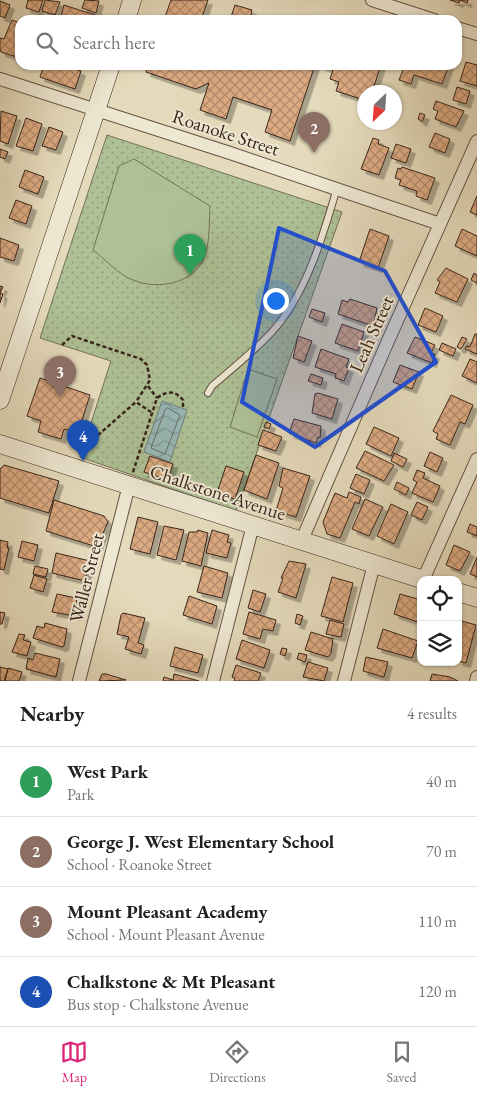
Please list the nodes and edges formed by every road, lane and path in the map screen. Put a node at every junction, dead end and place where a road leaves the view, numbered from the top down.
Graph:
1 (132, 0) edge
2 (372, 0) edge
3 (128, 15) edge
4 (418, 15) edge
5 (462, 30) edge
6 (477, 34) edge
7 (109, 70) edge
8 (0, 79) edge
9 (96, 111) junction
10 (477, 141) edge
11 (337, 188) junction
12 (440, 224) junction
13 (62, 345) dead end
14 (148, 386) junction
15 (208, 394) dead end
16 (157, 398) junction
17 (0, 400) edge
18 (136, 402) junction
19 (183, 407) dead end
20 (151, 412) junction
21 (0, 444) edge
22 (83, 448) dead end
23 (477, 459) edge
24 (129, 485) junction
25 (253, 525) junction
26 (301, 542) junction
27 (374, 564) junction
28 (425, 576) edge
29 (417, 578) edge
30 (462, 593) edge
31 (477, 598) edge
32 (477, 677) edge
33 (79, 681) edge
34 (213, 681) edge
35 (344, 681) edge
36 (476, 681) edge

1 - 3 main road
2 - 4 street
5 - 6 street
7 - 9 main road
8 - 9 street, Roanoke Street
9 - 11 street, Roanoke Street
9 - 17 main road
10 - 12 street, Leah Street
11 - 12 street, Roanoke Street
11 - 15 lane
12 - 26 street, Leah Street
13 - 14 path
14 - 16 path
14 - 18 path
16 - 19 path
16 - 20 path
18 - 20 path
18 - 22 path
20 - 24 path
21 - 24 main road, Chalkstone Avenue
23 - 28 street
24 - 25 main road, Chalkstone Avenue
24 - 33 street, Waller Street
25 - 26 main road, Chalkstone Avenue
25 - 34 street
26 - 27 main road, Chalkstone Avenue
27 - 29 main road, Chalkstone Avenue
27 - 35 street
30 - 31 main road
32 - 36 street

